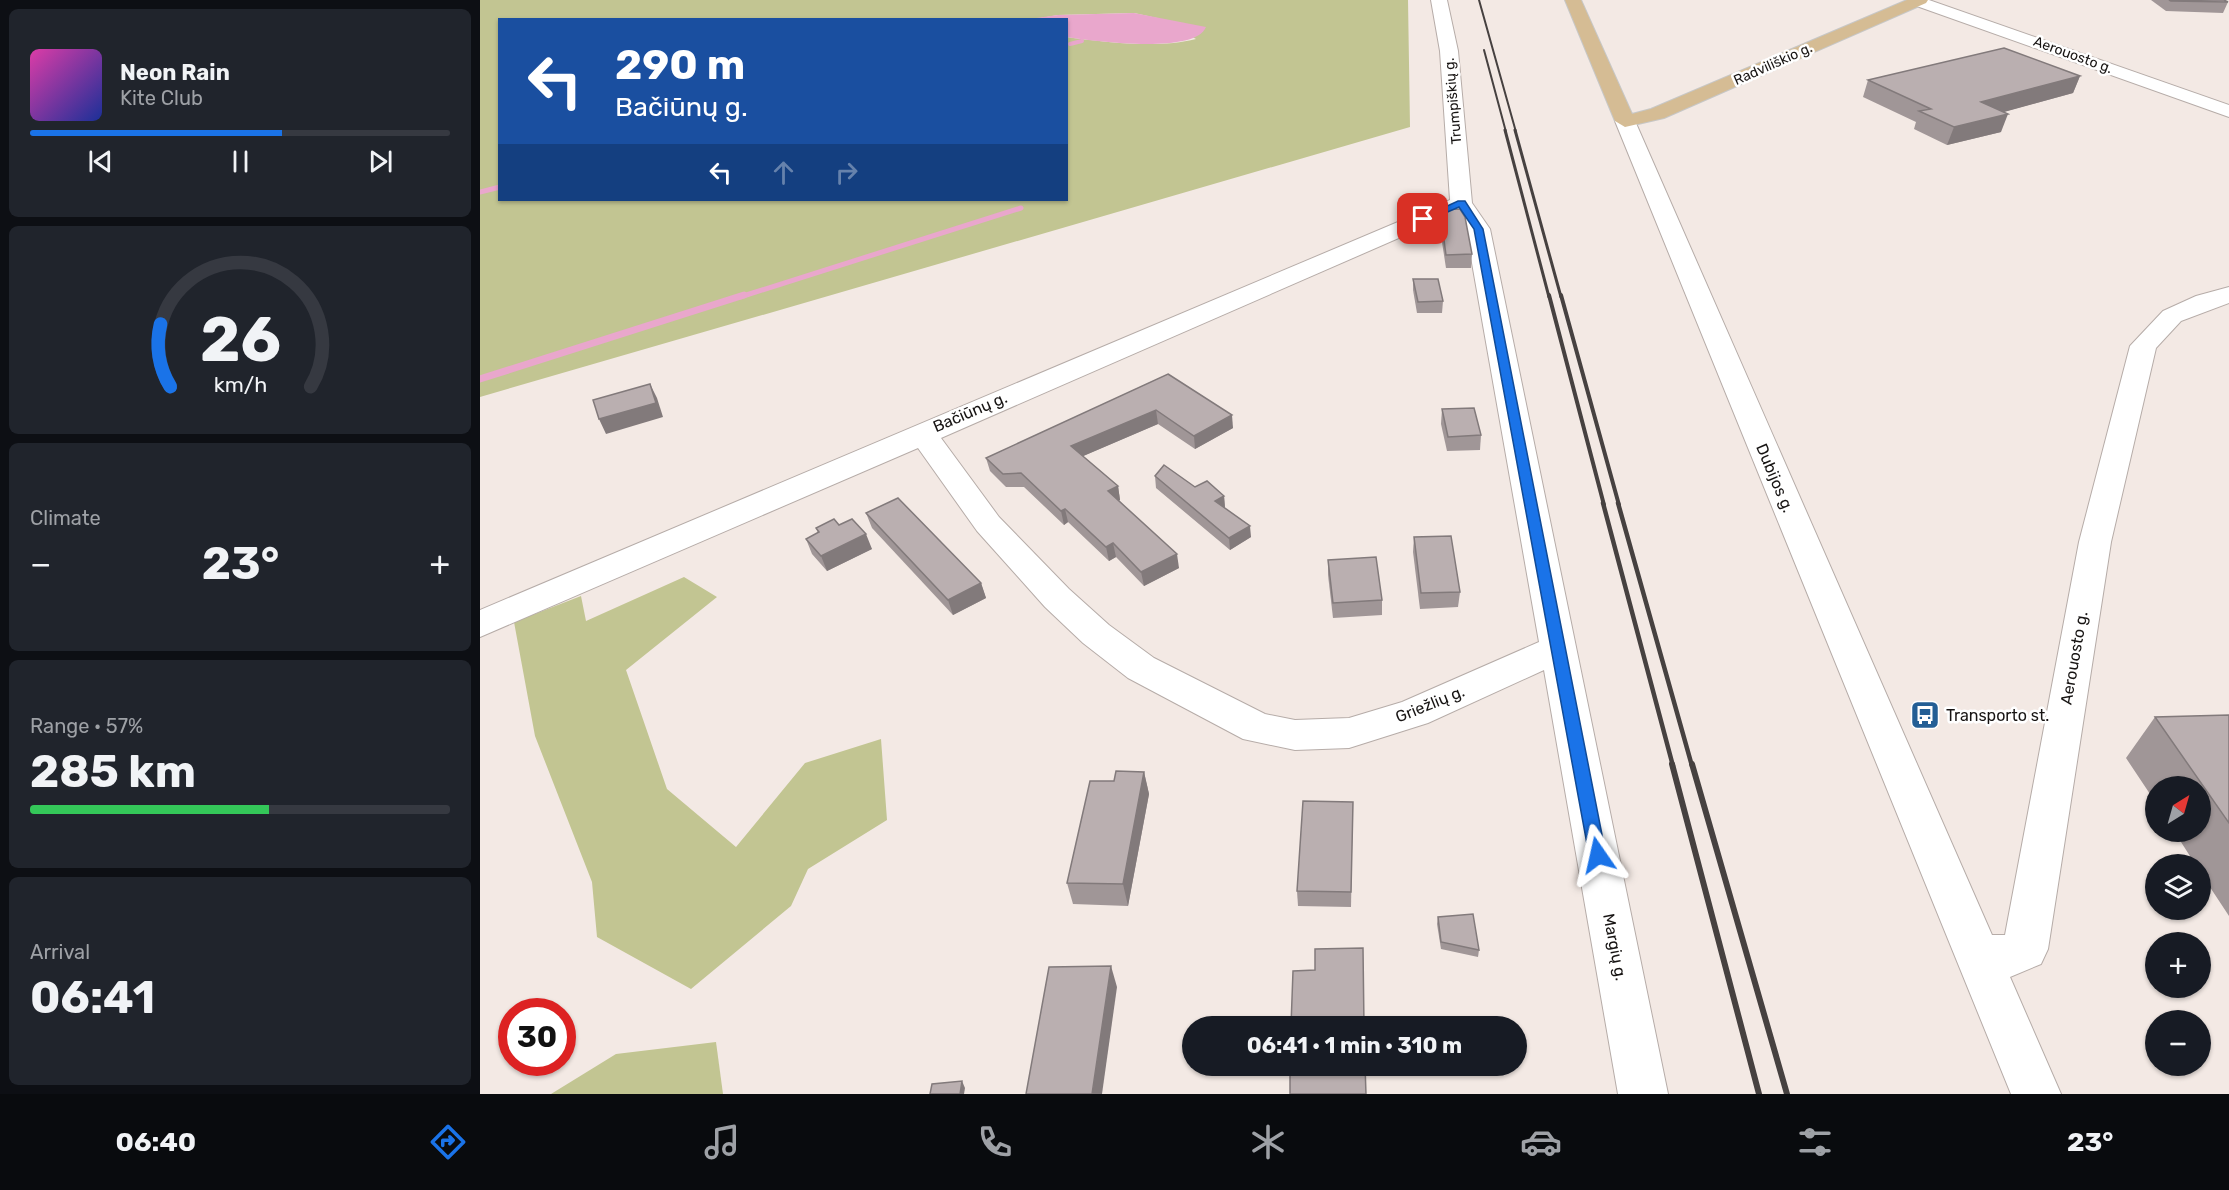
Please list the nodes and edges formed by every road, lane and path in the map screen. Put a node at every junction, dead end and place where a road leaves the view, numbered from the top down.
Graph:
1 (1439, 0) edge
2 (1573, 0) edge
3 (1918, 1) edge
4 (1612, 90) junction
5 (1686, 101) junction
6 (2229, 111) edge
7 (1625, 121) junction
8 (1461, 203) junction
9 (2229, 295) edge
10 (922, 433) junction
11 (480, 624) edge
12 (1558, 648) junction
13 (1977, 956) junction
14 (1643, 1094) edge
15 (2036, 1094) edge

1 - 8 street, Trumpiškių g.
2 - 4 main road, Dubijos g.
3 - 5 main road, Radviliškio g.
3 - 6 street, Aerouosto g.
4 - 5 main road
4 - 7 main road, Dubijos g.
5 - 7 main road, Radviliškio g.
7 - 13 street, Dubijos g.
8 - 10 street, Bačiūnų g.
8 - 12 street, Margių g.
9 - 13 street, Aerouosto g.
10 - 11 street, Bačiūnų g.
10 - 12 street, Griežlių g.
12 - 14 street, Margių g.
13 - 15 street

